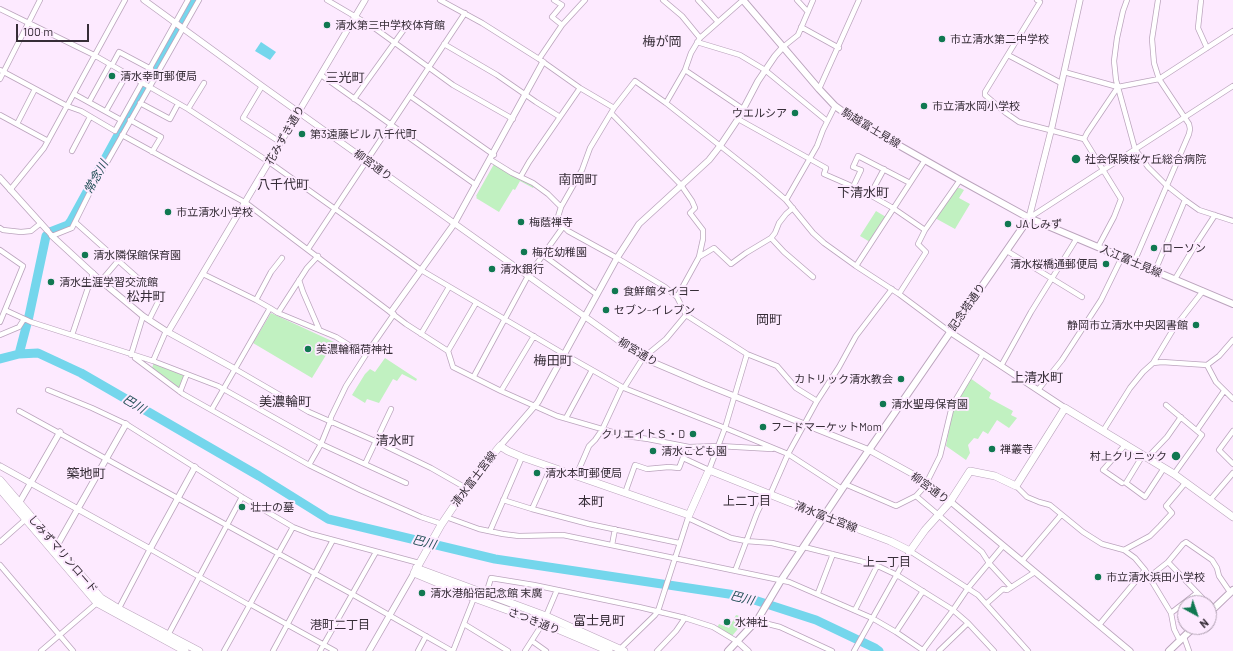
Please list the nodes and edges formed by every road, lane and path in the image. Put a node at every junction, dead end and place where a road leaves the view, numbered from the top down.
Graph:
1 (40, 0) edge
2 (125, 0) edge
3 (144, 0) edge
4 (188, 0) edge
5 (199, 0) edge
6 (327, 0) edge
7 (365, 0) edge
8 (440, 0) edge
9 (554, 0) edge
10 (585, 0) edge
11 (663, 0) edge
12 (698, 0) edge
13 (797, 0) edge
14 (813, 0) edge
15 (859, 0) edge
16 (1080, 0) edge
17 (1127, 0) edge
18 (1158, 0) edge
19 (1201, 0) edge
20 (745, 1) edge
21 (1040, 1) edge
22 (0, 9) edge
23 (808, 12) junction
24 (465, 13) junction
25 (355, 17) junction
26 (718, 22) junction
27 (29, 23) junction
28 (176, 23) junction
29 (562, 25) junction
30 (802, 27) junction
31 (183, 28) junction
32 (405, 28) dead end
33 (1233, 31) edge
34 (699, 40) junction
35 (394, 43) junction
36 (444, 44) junction
37 (783, 47) junction
38 (838, 48) junction
39 (1207, 48) junction
40 (94, 55) junction
41 (1008, 55) junction
42 (541, 61) junction
43 (111, 65) junction
44 (429, 68) junction
45 (151, 69) junction
46 (685, 70) junction
47 (765, 70) junction
48 (2, 71) edge
49 (1064, 72) junction
50 (127, 74) junction
51 (321, 75) junction
52 (0, 79) edge
53 (1159, 79) junction
54 (143, 83) junction
55 (204, 83) dead end
56 (1061, 83) junction
57 (149, 86) junction
58 (262, 86) junction
59 (1233, 86) edge
60 (1118, 87) junction
61 (580, 88) junction
62 (36, 89) junction
63 (820, 89) junction
64 (74, 94) junction
65 (526, 95) junction
66 (410, 96) junction
67 (354, 99) junction
68 (89, 102) junction
69 (140, 102) junction
70 (666, 103) junction
71 (178, 104) junction
72 (67, 106) junction
73 (835, 106) junction
74 (614, 108) junction
75 (188, 109) junction
76 (744, 109) junction
77 (106, 111) junction
78 (299, 111) junction
79 (611, 113) junction
80 (0, 115) edge
81 (90, 117) junction
82 (560, 117) junction
83 (1184, 117) junction
84 (513, 119) junction
85 (738, 119) junction
86 (121, 120) junction
87 (130, 120) junction
88 (828, 121) junction
89 (17, 124) junction
90 (391, 124) junction
91 (1051, 131) junction
92 (122, 135) junction
93 (1084, 139) junction
94 (48, 141) junction
95 (280, 142) junction
96 (720, 146) junction
97 (1135, 149) junction
98 (72, 151) dead end
99 (152, 152) junction
100 (492, 157) junction
101 (809, 159) junction
102 (367, 160) junction
103 (925, 160) junction
104 (269, 162) junction
105 (884, 169) junction
106 (1104, 170) junction
107 (521, 176) junction
108 (0, 178) edge
109 (960, 180) junction
110 (910, 183) junction
111 (476, 185) junction
112 (681, 185) junction
113 (1166, 185) junction
114 (853, 186) junction
115 (10, 190) junction
116 (870, 195) junction
117 (786, 200) junction
118 (1185, 200) junction
119 (246, 203) junction
120 (561, 207) junction
121 (793, 208) junction
122 (894, 208) junction
123 (335, 209) junction
124 (1215, 216) junction
125 (1029, 218) junction
126 (1233, 221) edge
127 (75, 222) junction
128 (41, 223) junction
129 (454, 224) junction
130 (563, 227) junction
131 (0, 228) edge
132 (47, 230) joint
133 (925, 230) junction
134 (52, 236) junction
135 (771, 238) junction
136 (1077, 238) junction
137 (1098, 247) junction
138 (308, 249) junction
139 (0, 250) edge
140 (1007, 251) junction
141 (543, 255) junction
142 (318, 256) junction
143 (699, 257) junction
144 (1122, 257) junction
145 (282, 258) dead end
146 (616, 258) junction
147 (118, 261) junction
148 (1134, 262) junction
149 (856, 266) junction
150 (421, 270) junction
151 (1156, 271) junction
152 (93, 273) junction
153 (203, 274) junction
154 (528, 276) junction
155 (813, 277) dead end
156 (1052, 279) junction
157 (1175, 279) junction
158 (299, 280) junction
159 (101, 281) junction
160 (449, 287) junction
161 (892, 289) junction
162 (1203, 292) junction
163 (596, 294) junction
164 (899, 294) junction
165 (677, 297) junction
166 (1082, 298) dead end
167 (256, 300) junction
168 (476, 303) junction
169 (1233, 304) edge
170 (270, 308) junction
171 (5, 310) junction
172 (278, 313) junction
173 (392, 313) junction
174 (686, 315) junction
175 (143, 316) junction
176 (584, 316) junction
177 (24, 319) junction
178 (504, 319) junction
179 (149, 320) junction
180 (0, 322) edge
181 (319, 329) junction
182 (167, 331) junction
183 (950, 332) junction
184 (421, 334) junction
185 (72, 335) junction
186 (0, 336) edge
187 (534, 336) junction
188 (1233, 340) edge
189 (448, 351) junction
190 (564, 354) junction
191 (747, 354) junction
192 (983, 354) junction
193 (130, 355) junction
194 (365, 355) junction
195 (644, 358) junction
196 (153, 361) junction
197 (1153, 363) junction
198 (1001, 366) junction
199 (1207, 366) junction
200 (234, 369) junction
201 (592, 370) junction
202 (187, 374) junction
203 (474, 376) junction
204 (623, 388) junction
205 (223, 389) junction
206 (48, 390) dead end
207 (501, 390) junction
208 (1038, 390) junction
209 (180, 392) junction
210 (1224, 392) junction
211 (735, 396) junction
212 (1233, 399) edge
213 (817, 401) junction
214 (1166, 405) dead end
215 (534, 406) junction
216 (1065, 408) junction
217 (212, 409) junction
218 (391, 409) dead end
219 (19, 411) dead end
220 (1181, 417) junction
221 (566, 418) junction
222 (330, 422) junction
223 (126, 424) junction
224 (804, 424) junction
225 (725, 428) junction
226 (602, 430) junction
227 (1197, 430) junction
228 (1103, 431) junction
229 (1233, 431) edge
230 (60, 432) junction
231 (375, 441) junction
232 (321, 444) junction
233 (1126, 444) junction
234 (500, 446) junction
235 (719, 446) junction
236 (687, 447) junction
237 (776, 449) junction
238 (869, 450) junction
239 (788, 454) junction
240 (1145, 456) junction
241 (522, 457) junction
242 (683, 458) junction
243 (106, 459) junction
244 (365, 464) junction
245 (1233, 464) edge
246 (309, 465) junction
247 (0, 466) edge
248 (195, 467) junction
249 (551, 467) junction
250 (1164, 468) junction
251 (709, 470) junction
252 (1233, 473) edge
253 (1174, 474) junction
254 (576, 476) junction
255 (0, 480) edge
256 (927, 482) junction
257 (1186, 482) junction
258 (31, 483) junction
259 (406, 484) dead end
260 (1122, 484) dead end
261 (1016, 486) junction
262 (844, 487) junction
263 (466, 488) junction
264 (0, 489) edge
265 (625, 493) junction
266 (768, 495) junction
267 (916, 496) junction
268 (242, 497) junction
269 (178, 499) junction
270 (503, 500) junction
271 (1210, 500) junction
272 (950, 502) junction
273 (18, 505) junction
274 (532, 509) junction
275 (78, 510) junction
276 (938, 514) junction
277 (1061, 515) junction
278 (688, 516) junction
279 (824, 516) junction
280 (446, 517) junction
281 (1233, 517) edge
282 (26, 519) junction
283 (227, 525) junction
284 (442, 525) junction
285 (293, 527) junction
286 (615, 529) junction
287 (490, 531) junction
288 (333, 540) junction
289 (746, 541) junction
290 (0, 542) edge
291 (679, 543) junction
292 (612, 544) junction
293 (1003, 546) junction
294 (54, 549) junction
295 (150, 549) junction
296 (803, 549) junction
297 (1124, 550) junction
298 (910, 551) junction
299 (376, 552) junction
300 (277, 553) junction
301 (833, 554) junction
302 (674, 559) junction
303 (1022, 561) junction
304 (1168, 562) junction
305 (990, 563) junction
306 (0, 565) edge
307 (417, 566) junction
308 (877, 566) junction
309 (1145, 570) junction
310 (736, 572) junction
311 (1035, 572) junction
312 (315, 574) junction
313 (897, 575) junction
314 (199, 576) junction
315 (1149, 577) junction
316 (781, 581) junction
317 (1011, 587) junction
318 (968, 588) junction
319 (557, 590) junction
320 (923, 590) junction
321 (1232, 591) edge
322 (484, 593) junction
323 (818, 593) junction
324 (1197, 593) joint
325 (352, 594) junction
326 (477, 599) junction
327 (1217, 602) edge
328 (97, 603) junction
329 (250, 604) junction
330 (986, 604) junction
331 (855, 610) junction
332 (953, 610) junction
333 (658, 611) junction
334 (117, 612) junction
335 (1172, 613) junction
336 (389, 616) junction
337 (685, 618) junction
338 (872, 619) junction
339 (544, 620) junction
340 (757, 620) junction
341 (968, 623) junction
342 (287, 624) junction
343 (464, 624) junction
344 (1099, 625) junction
345 (896, 632) junction
346 (60, 635) junction
347 (1186, 635) edge
348 (426, 636) junction
349 (167, 637) junction
350 (1182, 639) junction
351 (532, 641) junction
352 (738, 642) junction
353 (324, 644) junction
354 (621, 650) edge
355 (42, 651) edge
356 (73, 651) edge
357 (186, 651) edge
358 (199, 651) edge
359 (224, 651) edge
360 (273, 651) edge
361 (320, 651) edge
362 (336, 651) edge
363 (369, 651) edge
364 (418, 651) edge
365 (453, 651) edge
366 (508, 651) edge
367 (525, 651) edge
368 (546, 651) edge
369 (609, 651) edge
370 (656, 651) edge
371 (728, 651) edge
372 (748, 651) edge
373 (832, 651) edge
374 (854, 651) edge
375 (924, 651) edge
376 (940, 651) edge
377 (994, 651) edge
378 (1028, 651) edge
379 (1130, 651) edge
380 (1169, 651) edge
381 (1189, 651) edge

1 - 27 street
2 - 40 street
3 - 28 street
4 - 28 street
5 - 31 street
6 - 25 street
7 - 25 street, 花みずき通り
8 - 24 street
9 - 29 street
10 - 29 street
11 - 34 street
12 - 26 street
13 - 23 street
14 - 23 street
15 - 38 street
16 - 49 street, 記念塔通り
17 - 60 street
18 - 53 street
19 - 39 street
20 - 26 street
20 - 37 main road, 駒越富士見線
21 - 41 street
22 - 27 street
23 - 30 street
24 - 36 street
24 - 42 street
25 - 35 street
25 - 51 street, 花みずき通り
26 - 34 street
27 - 40 street
27 - 48 street
28 - 31 street, 柳宮通り
28 - 45 street
29 - 42 street
30 - 37 street
30 - 38 street
31 - 57 street
31 - 58 street, 柳宮通り
32 - 35 street
33 - 39 street
34 - 46 street
34 - 47 street
35 - 44 street
35 - 67 street
36 - 44 street
36 - 65 street
37 - 47 street
37 - 63 main road, 駒越富士見線
38 - 63 street
39 - 53 street
40 - 43 street
40 - 64 street
41 - 56 street
41 - 91 street
42 - 61 street
42 - 65 street
43 - 45 street
43 - 50 street
43 - 68 street
44 - 66 street
44 - 84 street
45 - 54 street
46 - 70 street
46 - 76 street
47 - 76 street
47 - 88 street
48 - 52 street
48 - 62 street
49 - 56 street, 記念塔通り
49 - 60 street
50 - 54 street
50 - 77 street
51 - 67 street
51 - 78 street, 花みずき通り
53 - 60 street
53 - 83 street
54 - 57 street
54 - 86 street
55 - 75 street
56 - 91 street, 記念塔通り
57 - 69 street
57 - 71 street
58 - 78 street, 柳宮通り
58 - 95 street
59 - 83 street
60 - 93 street
60 - 97 street
61 - 74 street
61 - 82 street
62 - 72 street
62 - 89 street
63 - 73 main road, 駒越富士見線
64 - 68 street
64 - 72 street
65 - 82 street
65 - 84 street
66 - 90 street
66 - 100 street
67 - 90 street
68 - 77 street
69 - 71 street
69 - 87 street
70 - 74 street
70 - 96 street
71 - 75 street
72 - 81 street
72 - 94 street
73 - 88 street
73 - 103 main road, 駒越富士見線
74 - 79 street
75 - 104 street
76 - 85 street
77 - 86 street
78 - 95 street, 花みずき通り
78 - 102 street, 柳宮通り
79 - 112 street
79 - 120 street
80 - 89 street
81 - 86 street
81 - 98 street
82 - 107 street
83 - 97 street
83 - 113 street
84 - 100 street
85 - 96 street
85 - 101 street
87 - 92 street
87 - 99 street
88 - 101 street
89 - 94 street
90 - 102 street
90 - 111 street
91 - 93 street
91 - 125 street, 記念塔通り
92 - 99 street
92 - 127 street
93 - 106 street
94 - 115 street
95 - 104 street, 花みずき通り
96 - 112 street
96 - 117 street
97 - 106 street
97 - 113 street
99 - 119 street
100 - 107 street
100 - 111 street
101 - 114 street
101 - 117 street
102 - 123 street
102 - 129 street, 柳宮通り
103 - 109 main road, 駒越富士見線
103 - 110 street
104 - 119 street, 花みずき通り
104 - 123 street
105 - 110 street
105 - 114 street
105 - 116 street
106 - 125 street
106 - 137 street
107 - 120 street
108 - 115 street
109 - 125 main road, 駒越富士見線
109 - 133 street
110 - 122 street
111 - 129 street
112 - 143 street
112 - 146 street
113 - 118 street
113 - 148 street
114 - 116 street
115 - 128 street
116 - 122 street
117 - 121 street
118 - 124 street
118 - 151 street
119 - 138 street
119 - 153 street, 花みずき通り
120 - 130 street
121 - 135 street
121 - 149 street
122 - 133 street
122 - 149 street
123 - 138 street
123 - 150 street
124 - 126 street
124 - 157 street
125 - 136 main road, 入江富士見線
125 - 140 main road, 記念塔通り
127 - 134 street
127 - 147 street
128 - 131 street
128 - 132 street
129 - 150 street
129 - 154 street, 柳宮通り
130 - 141 street
130 - 146 street
132 - 134 street
133 - 164 street
134 - 152 street
135 - 143 street
135 - 155 street
136 - 137 main road, 入江富士見線
136 - 156 street
137 - 144 main road, 入江富士見線
138 - 142 street
139 - 171 street
140 - 156 street
140 - 183 main road, 記念塔通り
141 - 154 street
141 - 163 street
142 - 158 street
142 - 173 street
143 - 165 street
144 - 148 main road, 入江富士見線
144 - 208 street
145 - 167 street
146 - 163 street
146 - 165 street
147 - 159 street
147 - 179 street
148 - 151 main road, 入江富士見線
149 - 161 street
150 - 160 street
150 - 173 street
151 - 157 main road, 入江富士見線
152 - 159 street
152 - 185 street
153 - 167 street
153 - 182 street, 花みずき通り
154 - 176 street, 柳宮通り
154 - 178 street
156 - 166 street
156 - 198 street
157 - 162 main road, 入江富士見線
158 - 172 street
158 - 181 street
159 - 175 street
160 - 168 street
160 - 184 street
161 - 164 street
161 - 213 street
162 - 169 main road, 入江富士見線
162 - 197 street
163 - 176 street
164 - 183 street
165 - 174 street
167 - 170 street
168 - 178 street
168 - 189 street
170 - 172 street
170 - 200 street
171 - 177 street
171 - 180 street
172 - 181 street
173 - 184 street
173 - 194 street
174 - 191 street
174 - 195 street
175 - 179 street
175 - 193 street
176 - 190 street
176 - 195 street, 柳宮通り
177 - 185 street
177 - 186 street
178 - 187 street
178 - 203 street
179 - 182 street
181 - 194 street
182 - 196 street
182 - 200 street
183 - 192 street
183 - 238 main road, 記念塔通り
184 - 189 street
185 - 193 street
187 - 190 street
187 - 207 street
188 - 199 street
189 - 203 street
190 - 201 street
190 - 215 street
191 - 211 street
191 - 213 street
192 - 198 street
192 - 256 street
193 - 196 street
193 - 209 street
194 - 222 street
195 - 204 street
195 - 211 street, 柳宮通り
196 - 202 street
197 - 199 street
197 - 228 street
198 - 208 street
199 - 210 street
200 - 205 street
200 - 222 street
201 - 204 street
201 - 221 street
202 - 205 street
202 - 209 street
203 - 207 street
204 - 225 street
204 - 226 street
205 - 217 street
205 - 232 street
206 - 223 street
207 - 215 street
208 - 216 street
209 - 217 street
210 - 212 street
210 - 227 street
211 - 224 street, 柳宮通り
211 - 225 street
213 - 224 street
214 - 220 street
215 - 221 street
215 - 234 street
216 - 228 main road
216 - 261 main road
217 - 246 street
218 - 231 street
219 - 230 street
220 - 227 street
220 - 240 street
221 - 226 street
222 - 231 street
222 - 232 street
223 - 243 street
223 - 248 street
224 - 238 street, 柳宮通り
224 - 239 street
225 - 235 street
225 - 237 street
226 - 236 street
226 - 254 street
227 - 253 street
228 - 233 main road
229 - 245 street
230 - 243 street
230 - 258 street
231 - 244 street
231 - 263 street
232 - 244 street
232 - 246 street
233 - 240 main road
233 - 260 street
234 - 241 main road, 清水富士宮線
234 - 263 main road, 清水富士宮線
235 - 236 street
235 - 237 street
235 - 251 street
236 - 242 street
237 - 239 street
238 - 256 street, 柳宮通り
238 - 262 main road, 記念塔通り
239 - 262 street
239 - 266 street
240 - 250 main road
240 - 250 street
241 - 249 main road, 清水富士宮線
241 - 270 street
242 - 251 street
242 - 265 street
243 - 269 street
243 - 275 street
244 - 259 street
246 - 284 street
247 - 258 street
248 - 268 street
248 - 269 street
249 - 254 main road, 清水富士宮線
249 - 274 street
250 - 253 main road
251 - 266 main road, 清水富士宮線
251 - 278 main road
252 - 271 street
253 - 257 main road
254 - 265 main road, 清水富士宮線
255 - 273 main road, しみずマリンロード
256 - 267 street
256 - 272 street, 柳宮通り
257 - 271 main road
257 - 297 street
258 - 273 street
258 - 275 street
261 - 272 main road
261 - 277 street
262 - 267 street
262 - 279 main road, 記念塔通り
263 - 280 main road, 清水富士宮線
264 - 273 main road, しみずマリンロード
265 - 278 main road, 清水富士宮線
266 - 279 main road, 清水富士宮線
266 - 289 street
267 - 276 street
268 - 283 street
268 - 285 street
269 - 283 street
269 - 295 street
270 - 274 street
270 - 287 street
271 - 281 main road
272 - 276 main road
272 - 293 street, 柳宮通り
273 - 282 main road, しみずマリンロード
273 - 294 main road, しみずマリンロード
274 - 286 street
275 - 294 street
275 - 295 street
276 - 298 main road
276 - 305 street
277 - 297 street
277 - 303 street
278 - 289 street
278 - 291 street
279 - 296 main road, 記念塔通り
279 - 298 main road, 清水富士宮線
280 - 284 main road, 清水富士宮線
280 - 287 street
282 - 290 street
282 - 294 main road, しみずマリンロード
283 - 300 street
283 - 314 street
284 - 307 main road, 清水富士宮線
285 - 288 street
285 - 300 street
286 - 291 street
286 - 292 street
287 - 292 street
288 - 299 street
288 - 312 street
289 - 296 street
289 - 310 street
291 - 302 street
292 - 302 street
293 - 303 street, 柳宮通り
293 - 305 street
294 - 328 main road, しみずマリンロード
294 - 334 main road, しみずマリンロード
295 - 314 street
295 - 334 street
296 - 301 street
296 - 316 main road, 記念塔通り
297 - 309 street
298 - 313 street
298 - 318 street
299 - 307 street
299 - 325 street
300 - 312 street
300 - 329 street
301 - 308 street
301 - 323 street
302 - 310 street
302 - 333 street
303 - 311 street, 柳宮通り
304 - 315 street
304 - 321 street
304 - 324 street
305 - 317 street
305 - 318 street
306 - 346 street
307 - 322 main road, さつき通り
307 - 326 main road, さつき通り
307 - 336 street
308 - 313 street
308 - 331 street
309 - 315 street
309 - 344 street
310 - 316 street
311 - 317 street
311 - 344 street, 柳宮通り
312 - 325 street
312 - 342 street
313 - 320 street
313 - 338 street
314 - 329 street
314 - 349 street
315 - 335 street
316 - 323 street
316 - 340 main road
317 - 330 street
318 - 330 street
318 - 332 street
319 - 322 street
319 - 333 street
319 - 339 street
320 - 332 street
320 - 345 street
321 - 327 main road
322 - 326 main road
322 - 339 main road, さつき通り
323 - 331 street
324 - 335 street
325 - 336 street
325 - 353 street
326 - 339 main road, さつき通り
326 - 343 street
328 - 334 main road, しみずマリンロード
328 - 346 street
329 - 342 street
329 - 359 street
330 - 378 street
331 - 338 street
332 - 341 street
332 - 375 street
333 - 337 street
333 - 354 street
334 - 349 main road, しみずマリンロード
335 - 350 street
336 - 348 street
336 - 363 street
337 - 352 street
337 - 370 street
338 - 345 street
338 - 374 street
339 - 351 street
339 - 354 main road, さつき通り
339 - 369 main road, さつき通り
340 - 352 main road
340 - 373 street
341 - 376 street
341 - 377 street
342 - 353 street
342 - 360 street
343 - 365 street
343 - 366 street
344 - 379 street, 柳宮通り
345 - 375 street
346 - 355 street
346 - 356 street
347 - 350 main road
348 - 364 street
348 - 365 street
349 - 357 main road, しみずマリンロード
349 - 358 main road, しみずマリンロード
350 - 380 main road
350 - 381 street
351 - 367 street
351 - 368 street
352 - 371 main road
352 - 372 street
353 - 361 street
353 - 362 street

